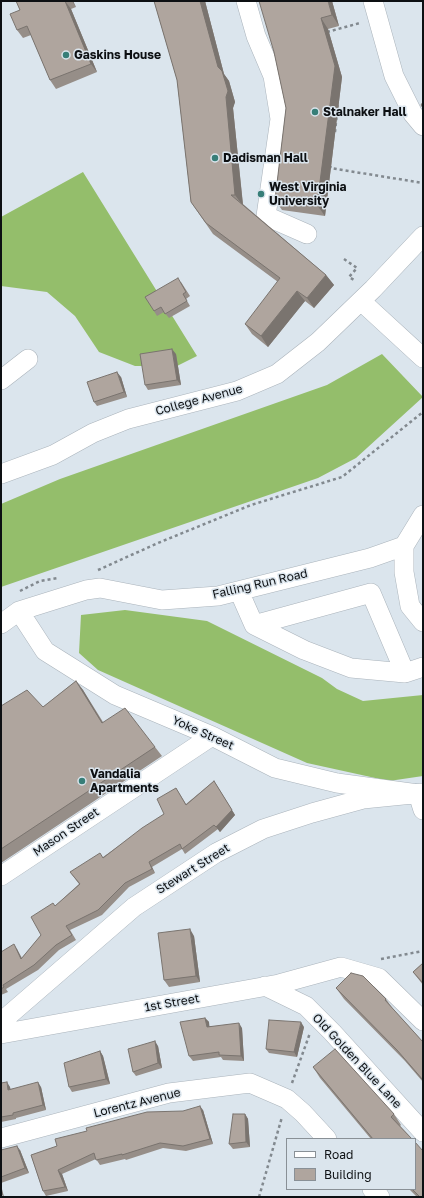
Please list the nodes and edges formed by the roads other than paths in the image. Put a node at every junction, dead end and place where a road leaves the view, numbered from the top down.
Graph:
1 (246, 1) edge
2 (373, 1) edge
3 (423, 126) edge
4 (307, 234) dead end
5 (423, 236) edge
6 (361, 292) junction
7 (423, 358) edge
8 (28, 359) dead end
9 (1, 380) edge
10 (1, 474) edge
11 (423, 515) edge
12 (404, 546) junction
13 (239, 591) junction
14 (16, 602) junction
15 (423, 622) edge
16 (1, 624) edge
17 (254, 625) junction
18 (423, 667) edge
19 (405, 673) junction
20 (212, 736) junction
21 (421, 799) edge
22 (1, 876) edge
23 (265, 986) junction
24 (423, 1021) edge
25 (1, 1022) edge
26 (1, 1034) edge
27 (423, 1132) edge
28 (1, 1138) edge
29 (326, 1138) edge

1 - 4 street
2 - 3 street
5 - 6 street, College Avenue
6 - 7 street
6 - 10 street, College Avenue
8 - 9 street
11 - 12 street
12 - 13 street, Falling Run Road
12 - 15 street
13 - 14 street, Falling Run Road
13 - 17 street
14 - 16 street, Falling Run Road
14 - 20 street, Yoke Street
17 - 19 street
17 - 19 street
18 - 19 street
20 - 21 street, Yoke Street
20 - 22 street, Mason Street
21 - 25 street, Stewart Street
23 - 24 street, 1st Street
23 - 26 street, 1st Street
23 - 27 street, Old Golden Blue Lane
28 - 29 street, Lorentz Avenue

